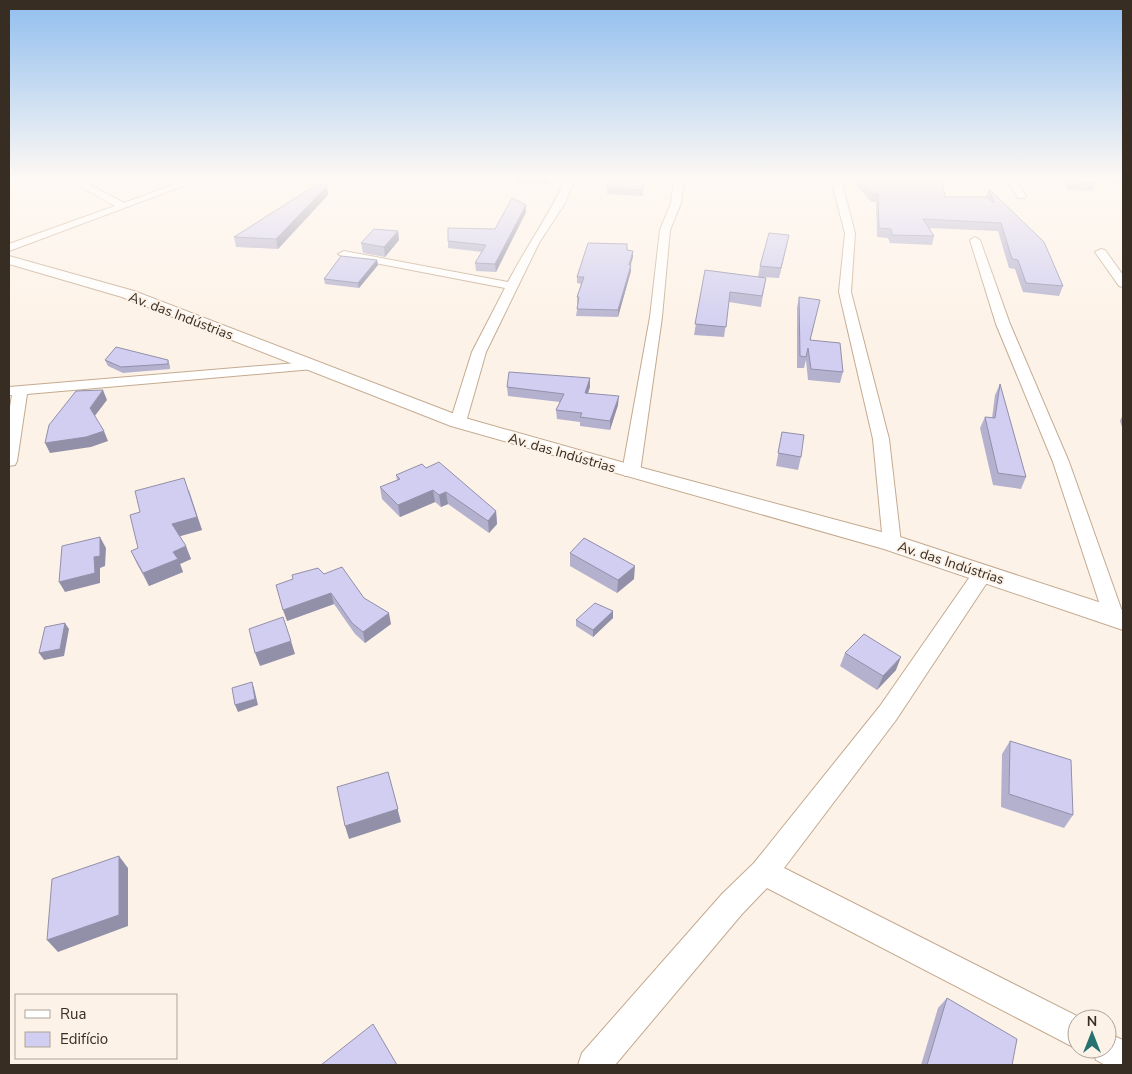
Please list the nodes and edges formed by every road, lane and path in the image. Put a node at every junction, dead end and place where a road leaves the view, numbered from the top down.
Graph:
1 (58, 230) edge
2 (542, 230) edge
3 (665, 230) edge
4 (849, 230) edge
5 (975, 240) dead end
6 (9, 248) edge
7 (1101, 252) dead end
8 (344, 254) edge
9 (9, 260) edge
10 (1123, 283) edge
11 (511, 286) junction
12 (308, 366) junction
13 (14, 391) edge
14 (458, 422) junction
15 (9, 461) edge
16 (631, 472) junction
17 (892, 543) junction
18 (983, 573) junction
19 (1119, 619) edge
20 (764, 872) junction
21 (1067, 1028) edge
22 (594, 1065) edge

1 - 6 street
2 - 11 street
3 - 16 street
4 - 17 street
5 - 19 street
7 - 10 street
8 - 11 street
9 - 12 street, Av. das Indústrias
11 - 14 street
12 - 13 street
12 - 14 street, Av. das Indústrias
13 - 15 street
14 - 16 street, Av. das Indústrias
16 - 17 street, Av. das Indústrias
17 - 18 street, Av. das Indústrias
18 - 19 street, Av. das Indústrias
18 - 20 street
20 - 21 street
20 - 22 street

